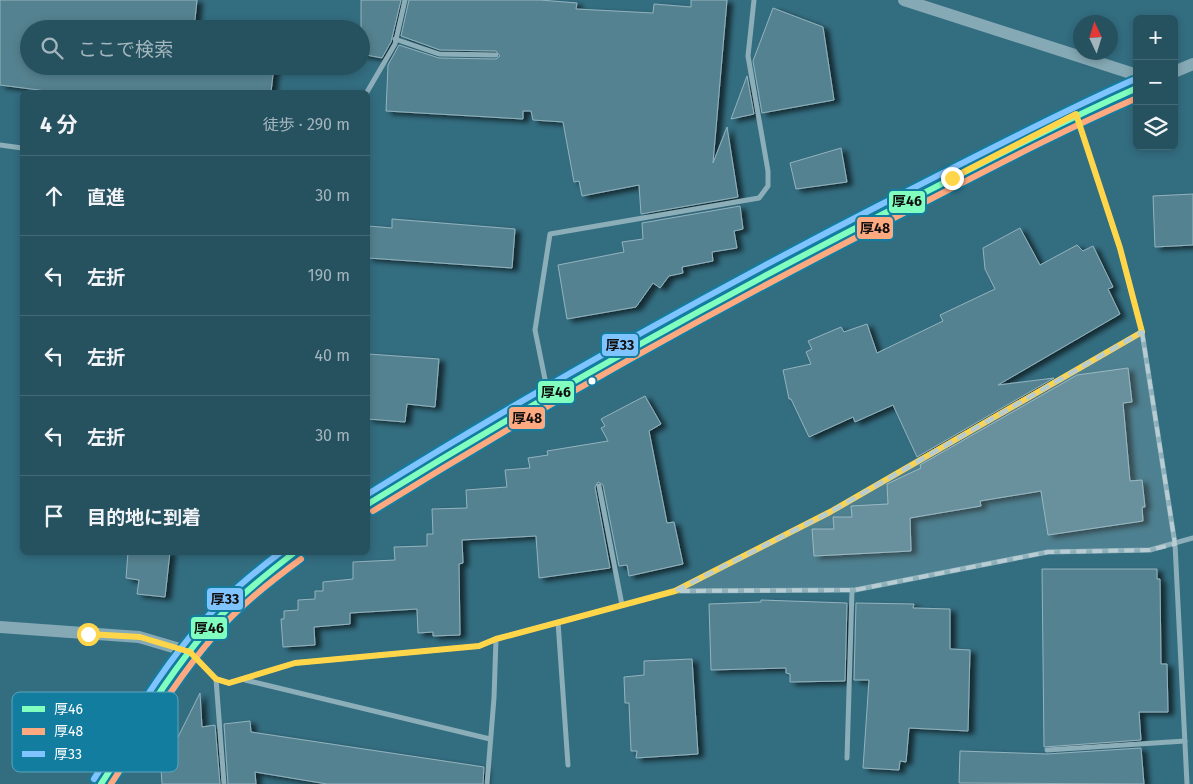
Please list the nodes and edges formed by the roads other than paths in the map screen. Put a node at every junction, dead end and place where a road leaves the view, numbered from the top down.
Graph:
1 (405, 0) edge
2 (754, 0) edge
3 (904, 0) edge
4 (395, 40) junction
5 (496, 55) dead end
6 (1193, 64) edge
7 (1178, 70) edge
8 (1133, 74) edge
9 (368, 90) edge
10 (1133, 90) edge
11 (1076, 114) junction
12 (0, 145) edge
13 (20, 148) edge
14 (1142, 332) junction
15 (548, 395) junction
16 (599, 486) dead end
17 (370, 503) edge
18 (1193, 538) edge
19 (1176, 544) junction
20 (292, 555) edge
21 (852, 590) junction
22 (675, 591) junction
23 (622, 605) junction
24 (558, 622) junction
25 (0, 626) edge
26 (496, 639) junction
27 (190, 652) junction
28 (216, 679) junction
29 (245, 680) junction
30 (163, 692) edge
31 (490, 740) junction
32 (1185, 741) junction
33 (1047, 750) dead end
34 (848, 758) dead end
35 (568, 765) dead end
36 (109, 772) edge
37 (101, 784) edge
38 (224, 784) edge
39 (487, 784) edge
40 (1187, 784) edge

1 - 4 street
2 - 15 street
3 - 8 street
4 - 5 street
4 - 9 street
6 - 7 street
10 - 11 street
11 - 14 street
11 - 15 street
12 - 13 street
14 - 19 street
14 - 22 street
15 - 17 street
16 - 23 street
18 - 19 street
19 - 21 street
19 - 32 street
20 - 27 street
21 - 22 street
21 - 34 street
22 - 23 street
23 - 24 street
24 - 26 street
24 - 35 street
25 - 27 street
26 - 29 street
26 - 31 street
27 - 28 street
27 - 30 street
28 - 29 street
28 - 38 street
29 - 31 street
31 - 39 street
32 - 33 street
32 - 40 street
36 - 37 street

